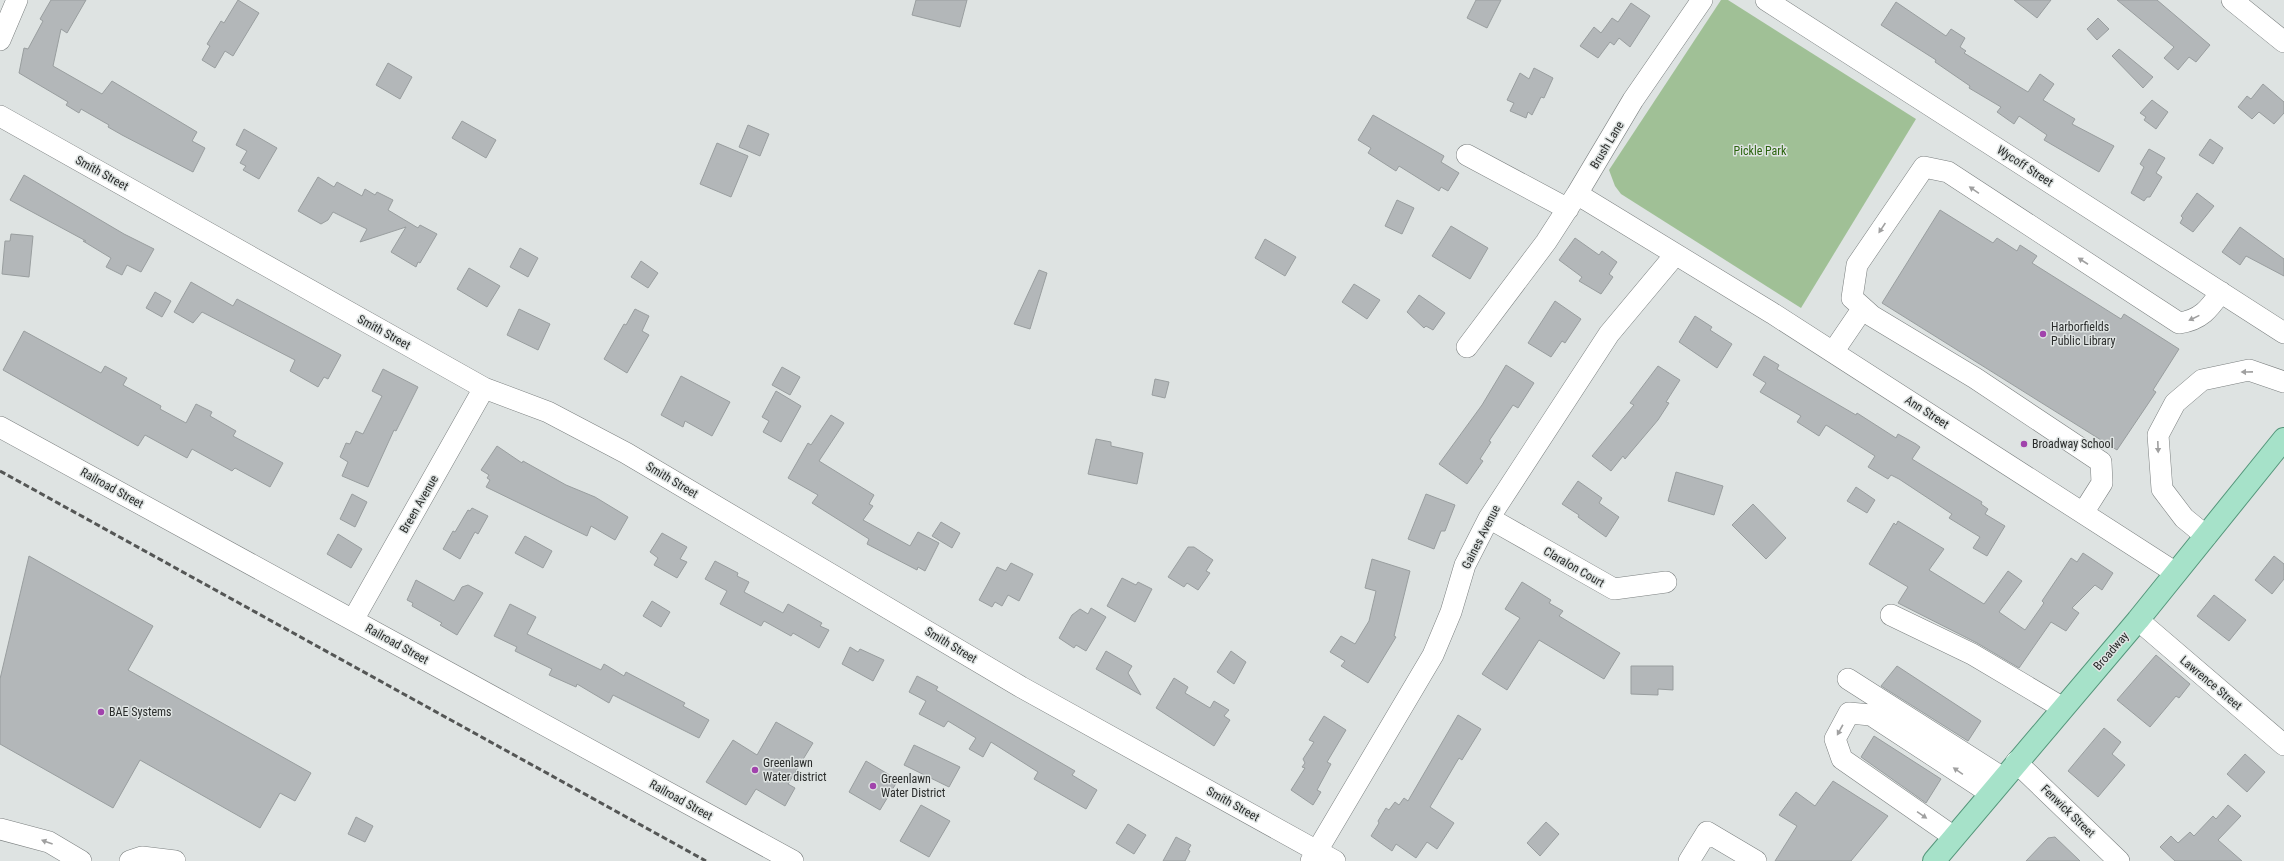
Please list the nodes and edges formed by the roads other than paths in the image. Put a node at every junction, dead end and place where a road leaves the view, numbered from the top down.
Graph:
1 (17, 0) edge
2 (1702, 0) edge
3 (1766, 0) edge
4 (2232, 0) edge
5 (0, 40) edge
6 (2284, 42) edge
7 (0, 116) edge
8 (1467, 155) dead end
9 (1572, 202) junction
10 (1675, 255) junction
11 (2221, 292) junction
12 (1863, 308) junction
13 (2284, 333) edge
14 (1467, 347) dead end
15 (1834, 352) junction
16 (2284, 382) edge
17 (484, 388) junction
18 (0, 427) edge
19 (2282, 447) edge
20 (2083, 513) junction
21 (1489, 518) junction
22 (2206, 536) junction
23 (2176, 573) junction
24 (1666, 582) dead end
25 (1891, 615) dead end
26 (353, 620) junction
27 (2138, 620) junction
28 (1848, 679) dead end
29 (2062, 708) junction
30 (2284, 745) edge
31 (2003, 778) junction
32 (0, 829) edge
33 (1954, 837) junction
34 (1313, 856) edge
35 (81, 861) edge
36 (130, 861) edge
37 (175, 861) edge
38 (793, 861) edge
39 (1335, 861) edge
40 (1689, 861) edge
41 (1756, 861) edge
42 (1934, 861) edge
43 (2119, 861) edge

1 - 5 street
2 - 9 street, Brush Lane
3 - 11 street, Wycoff Street
4 - 6 street
7 - 17 street, Smith Street
8 - 9 street
9 - 10 street
9 - 14 street, Brush Lane
10 - 15 street, Ann Street
10 - 21 street, Gaines Avenue
11 -> 12 street
11 - 13 street, Wycoff Street
12 - 15 street
12 - 20 street
15 - 20 street, Ann Street
16 -> 22 street
17 - 26 street, Breen Avenue
17 - 34 street, Smith Street
18 - 26 street, Railroad Street
19 - 22 main road, Broadway
20 - 23 street, Ann Street
21 - 24 street, Claralon Court
21 - 34 street, Gaines Avenue
22 - 23 main road, Broadway
23 - 27 main road, Broadway
25 - 29 street
26 - 38 street, Railroad Street
27 - 29 main road, Broadway
27 - 30 street, Lawrence Street
28 - 31 street
29 - 31 main road, Broadway
31 - 33 main road, Broadway
31 -> 33 street
31 - 43 street, Fenwick Street
35 -> 32 street
33 - 42 main road, Broadway
34 - 39 street, Smith Street
36 - 37 street
40 - 41 street

